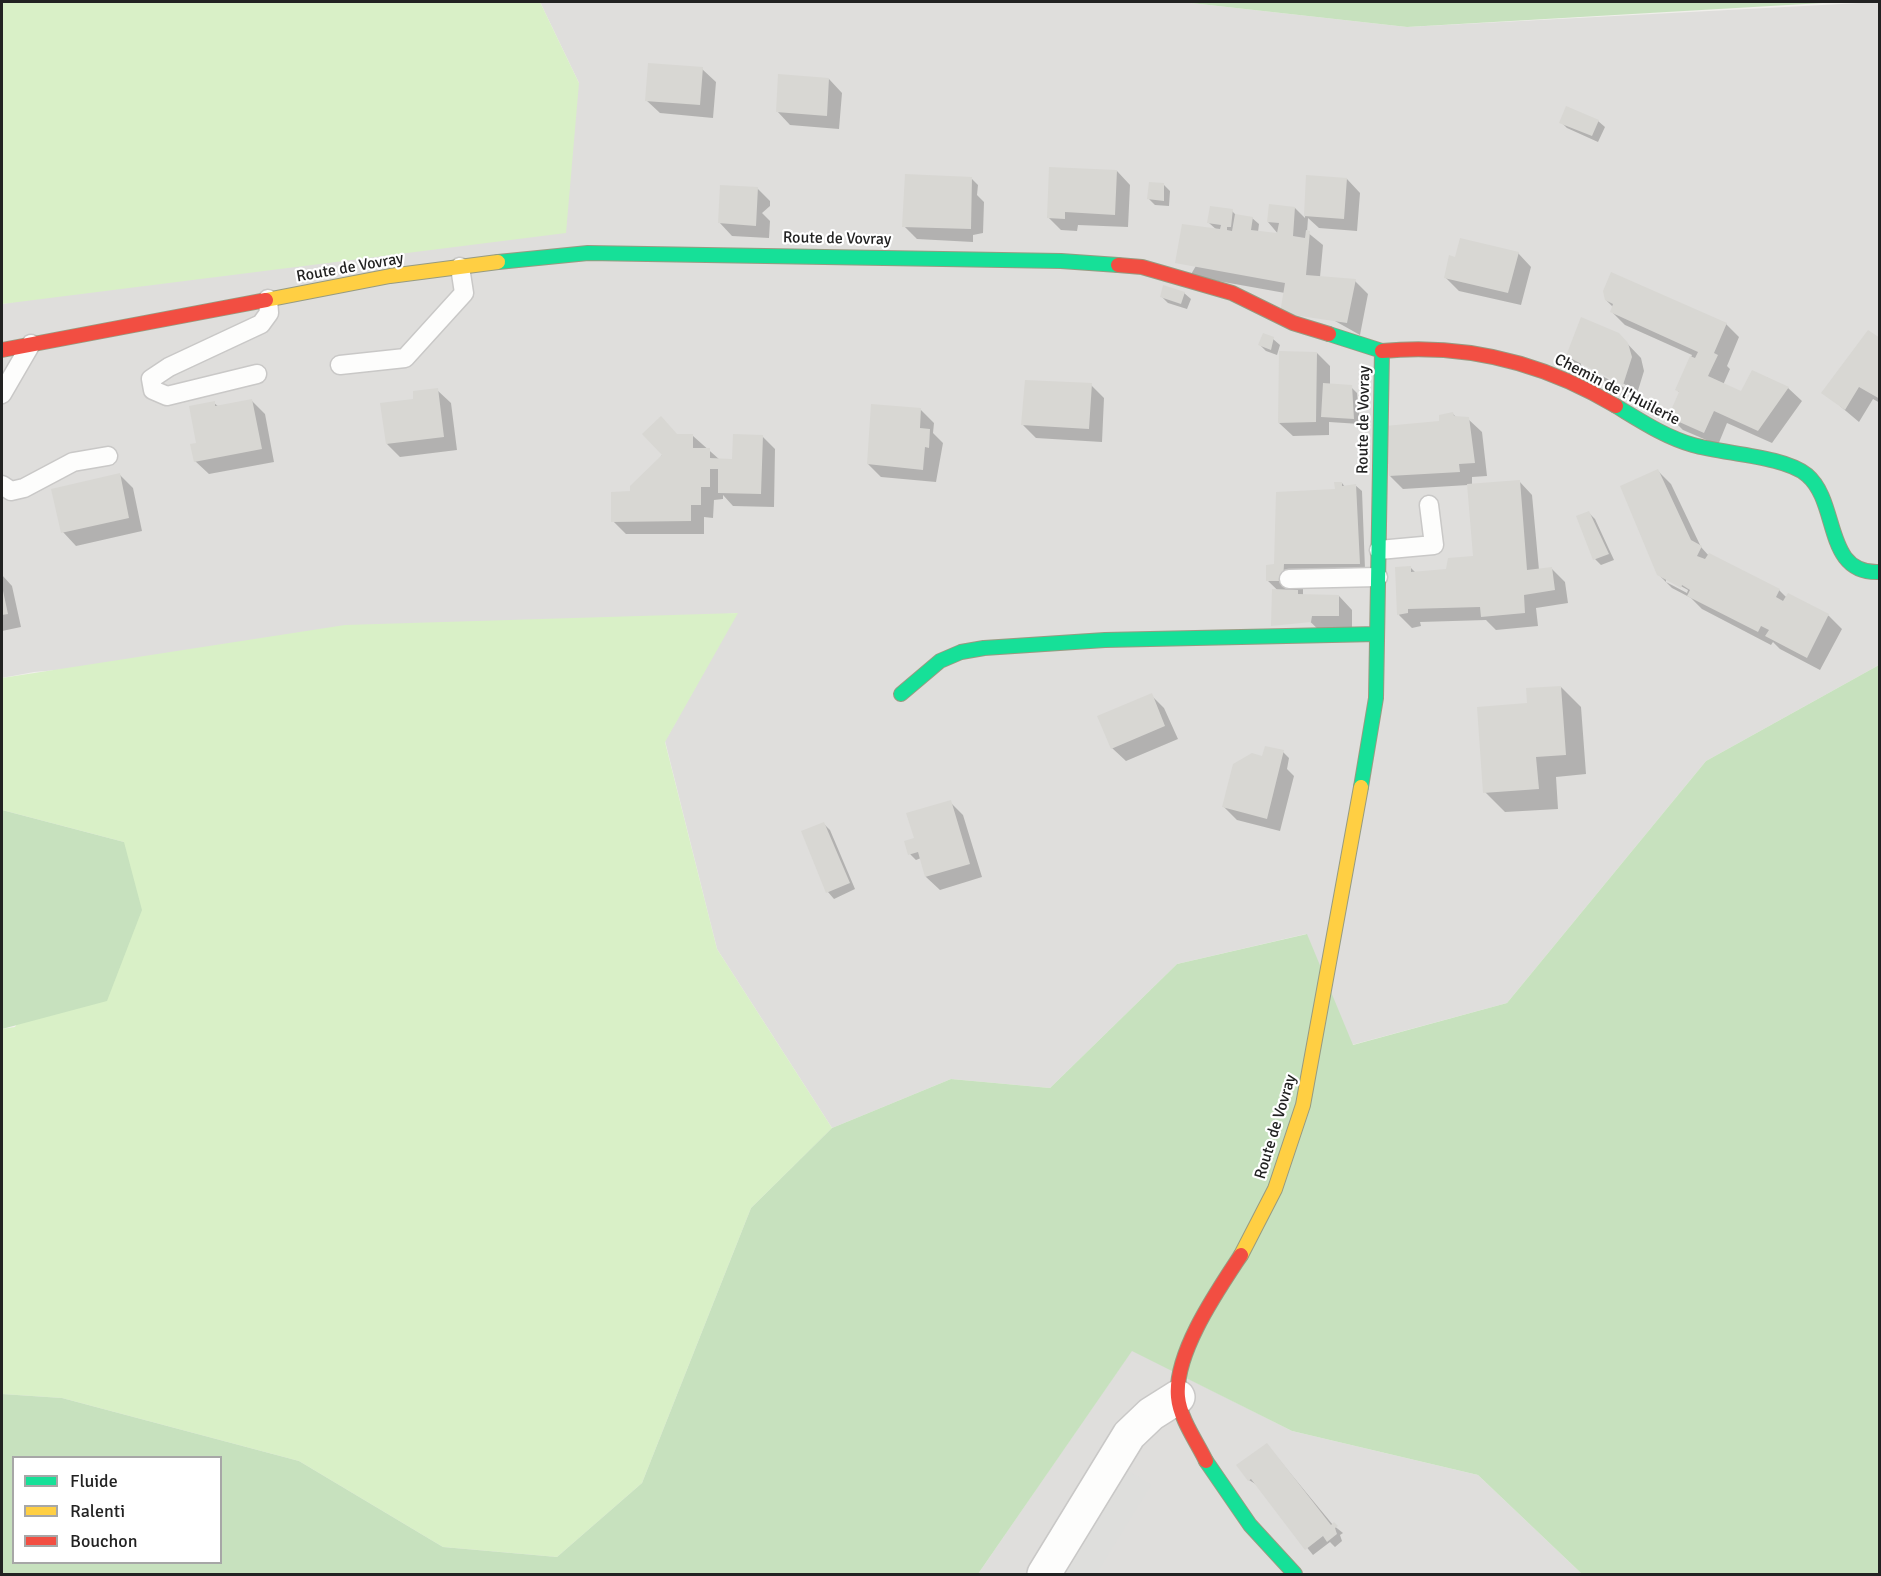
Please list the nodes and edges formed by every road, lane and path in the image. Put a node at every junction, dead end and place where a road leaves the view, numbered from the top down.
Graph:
1 (460, 267) junction
2 (268, 299) junction
3 (31, 344) junction
4 (2, 350) edge
5 (1382, 351) junction
6 (340, 365) dead end
7 (257, 374) dead end
8 (3, 390) edge
9 (108, 456) dead end
10 (2, 485) edge
11 (1429, 505) dead end
12 (1378, 550) junction
13 (1880, 572) edge
14 (1378, 577) junction
15 (1289, 579) dead end
16 (1377, 634) junction
17 (901, 694) dead end
18 (1178, 1397) junction
19 (1044, 1575) edge
20 (1295, 1575) edge

1 - 2 street, Route de Vovray
1 - 5 street, Route de Vovray
1 - 6 lane
2 - 3 street, Route de Vovray
2 - 7 lane
3 - 4 street, Route de Vovray
3 - 8 lane
5 - 12 street, Route de Vovray
5 - 13 street, Chemin de l'Huilerie
9 - 10 lane
11 - 12 lane
12 - 14 street, Route de Vovray
14 - 15 lane
14 - 16 street, Route de Vovray
16 - 17 street
16 - 18 street, Route de Vovray
18 - 19 street
18 - 20 street, Route de Vovray

